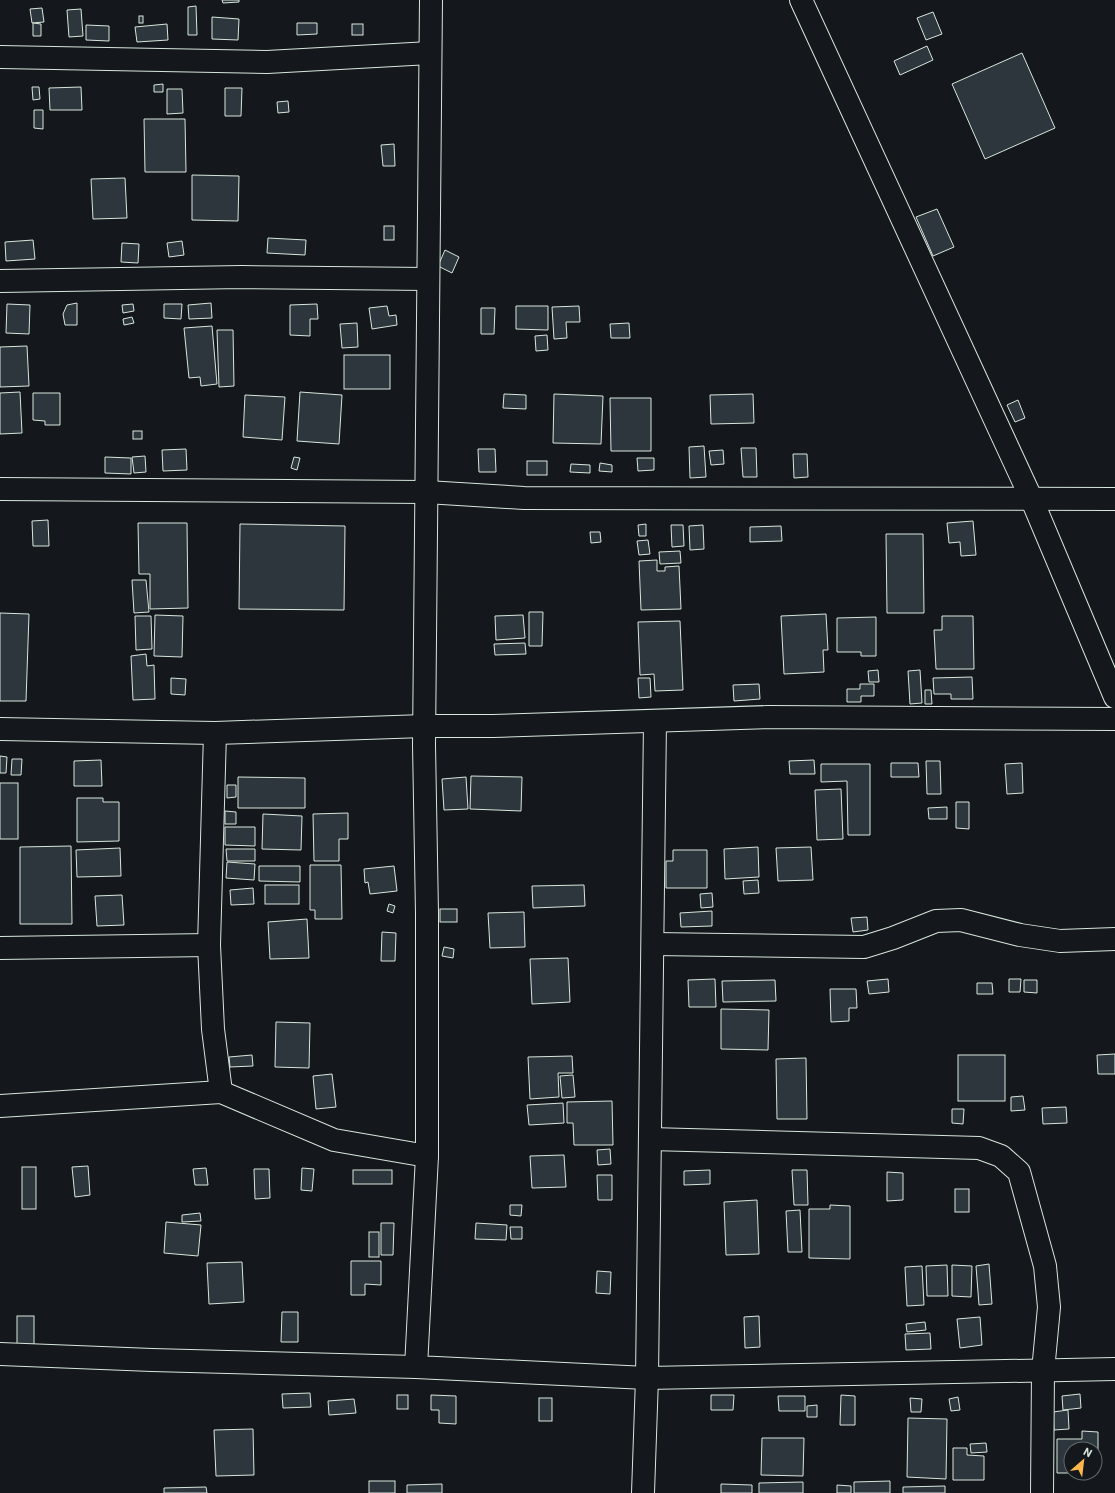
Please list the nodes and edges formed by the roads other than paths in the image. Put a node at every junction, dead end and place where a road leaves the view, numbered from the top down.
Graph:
1 (431, 0) edge
2 (801, 0) edge
3 (430, 53) junction
4 (0, 57) edge
5 (428, 279) junction
6 (0, 281) edge
7 (0, 489) edge
8 (426, 492) junction
9 (1115, 499) edge
10 (1032, 500) junction
11 (1115, 697) edge
12 (1115, 719) edge
13 (655, 721) junction
14 (424, 726) junction
15 (0, 729) edge
16 (215, 733) junction
17 (1115, 939) edge
18 (653, 944) junction
19 (209, 945) junction
20 (0, 948) edge
21 (221, 1092) junction
22 (0, 1106) edge
23 (650, 1139) junction
24 (427, 1156) junction
25 (0, 1354) edge
26 (416, 1367) junction
27 (1115, 1370) edge
28 (1043, 1371) junction
29 (647, 1378) junction
30 (643, 1493) edge
31 (1042, 1493) edge

1 - 3 street
2 - 10 street
3 - 4 street
3 - 5 street
5 - 6 street
5 - 8 street
7 - 8 street
8 - 10 street
8 - 14 street
9 - 10 street
10 - 11 street
12 - 13 street
13 - 14 street
13 - 18 street
14 - 16 street
14 - 24 street
15 - 16 street
16 - 19 street
17 - 18 street
18 - 23 street
19 - 20 street
19 - 21 street
21 - 22 street
21 - 24 street
23 - 28 street
23 - 29 street
24 - 26 street
25 - 26 street
26 - 29 street
27 - 28 street
28 - 29 street
28 - 31 street
29 - 30 street

